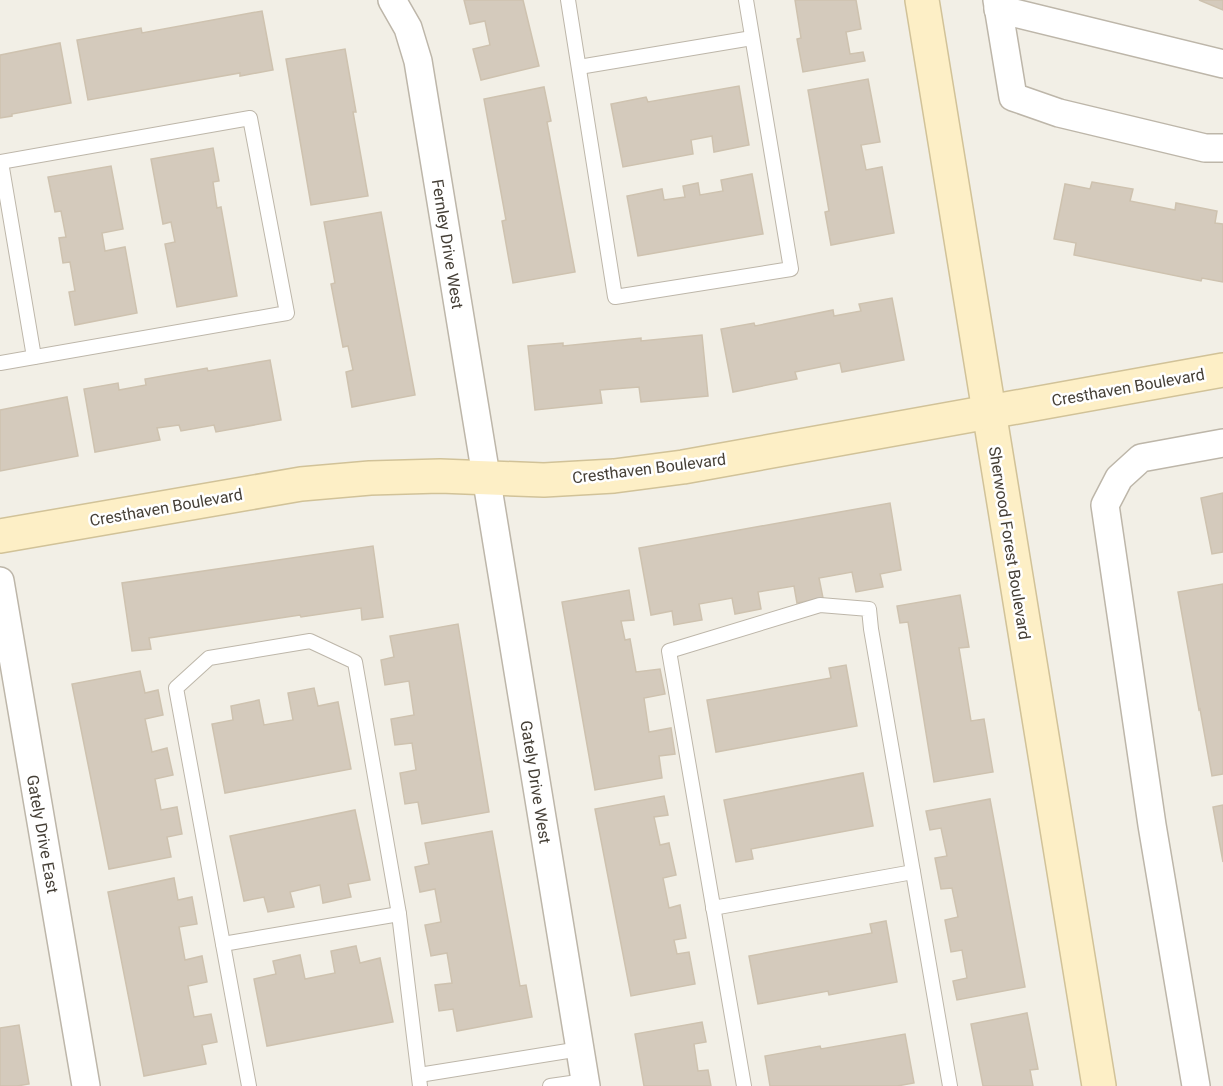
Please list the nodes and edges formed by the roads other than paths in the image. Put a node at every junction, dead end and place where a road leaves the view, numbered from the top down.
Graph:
1 (568, 0) edge
2 (746, 0) edge
3 (922, 0) edge
4 (997, 5) edge
5 (396, 6) edge
6 (752, 38) junction
7 (1223, 64) edge
8 (579, 67) junction
9 (1223, 147) edge
10 (0, 162) edge
11 (34, 357) junction
12 (0, 363) edge
13 (1223, 370) edge
14 (989, 412) junction
15 (1223, 443) edge
16 (486, 479) junction
17 (0, 536) edge
18 (0, 581) edge
19 (913, 872) junction
20 (713, 908) junction
21 (399, 914) junction
22 (223, 944) junction
23 (580, 1049) junction
24 (419, 1081) edge
25 (585, 1083) edge
26 (86, 1086) edge
27 (249, 1086) edge
28 (550, 1086) edge
29 (744, 1086) edge
30 (950, 1086) edge
31 (1099, 1086) edge
32 (1196, 1086) edge

1 - 8 lane
2 - 6 lane
3 - 14 street, Sherwood Forest Boulevard
4 - 7 street
4 - 9 street
5 - 16 street, Fernley Drive West
6 - 8 lane
6 - 8 lane
10 - 11 lane
10 - 11 lane
11 - 12 lane
13 - 14 street, Cresthaven Boulevard
14 - 16 street, Cresthaven Boulevard
14 - 31 street, Sherwood Forest Boulevard
15 - 32 street
16 - 17 street, Cresthaven Boulevard
16 - 23 street, Gately Drive West
18 - 26 street, Gately Drive East
19 - 20 lane
19 - 20 lane
19 - 30 lane
20 - 29 lane
21 - 22 lane
21 - 22 lane
21 - 24 lane
22 - 27 lane
23 - 24 lane
23 - 25 street, Gately Drive West
25 - 28 lane

